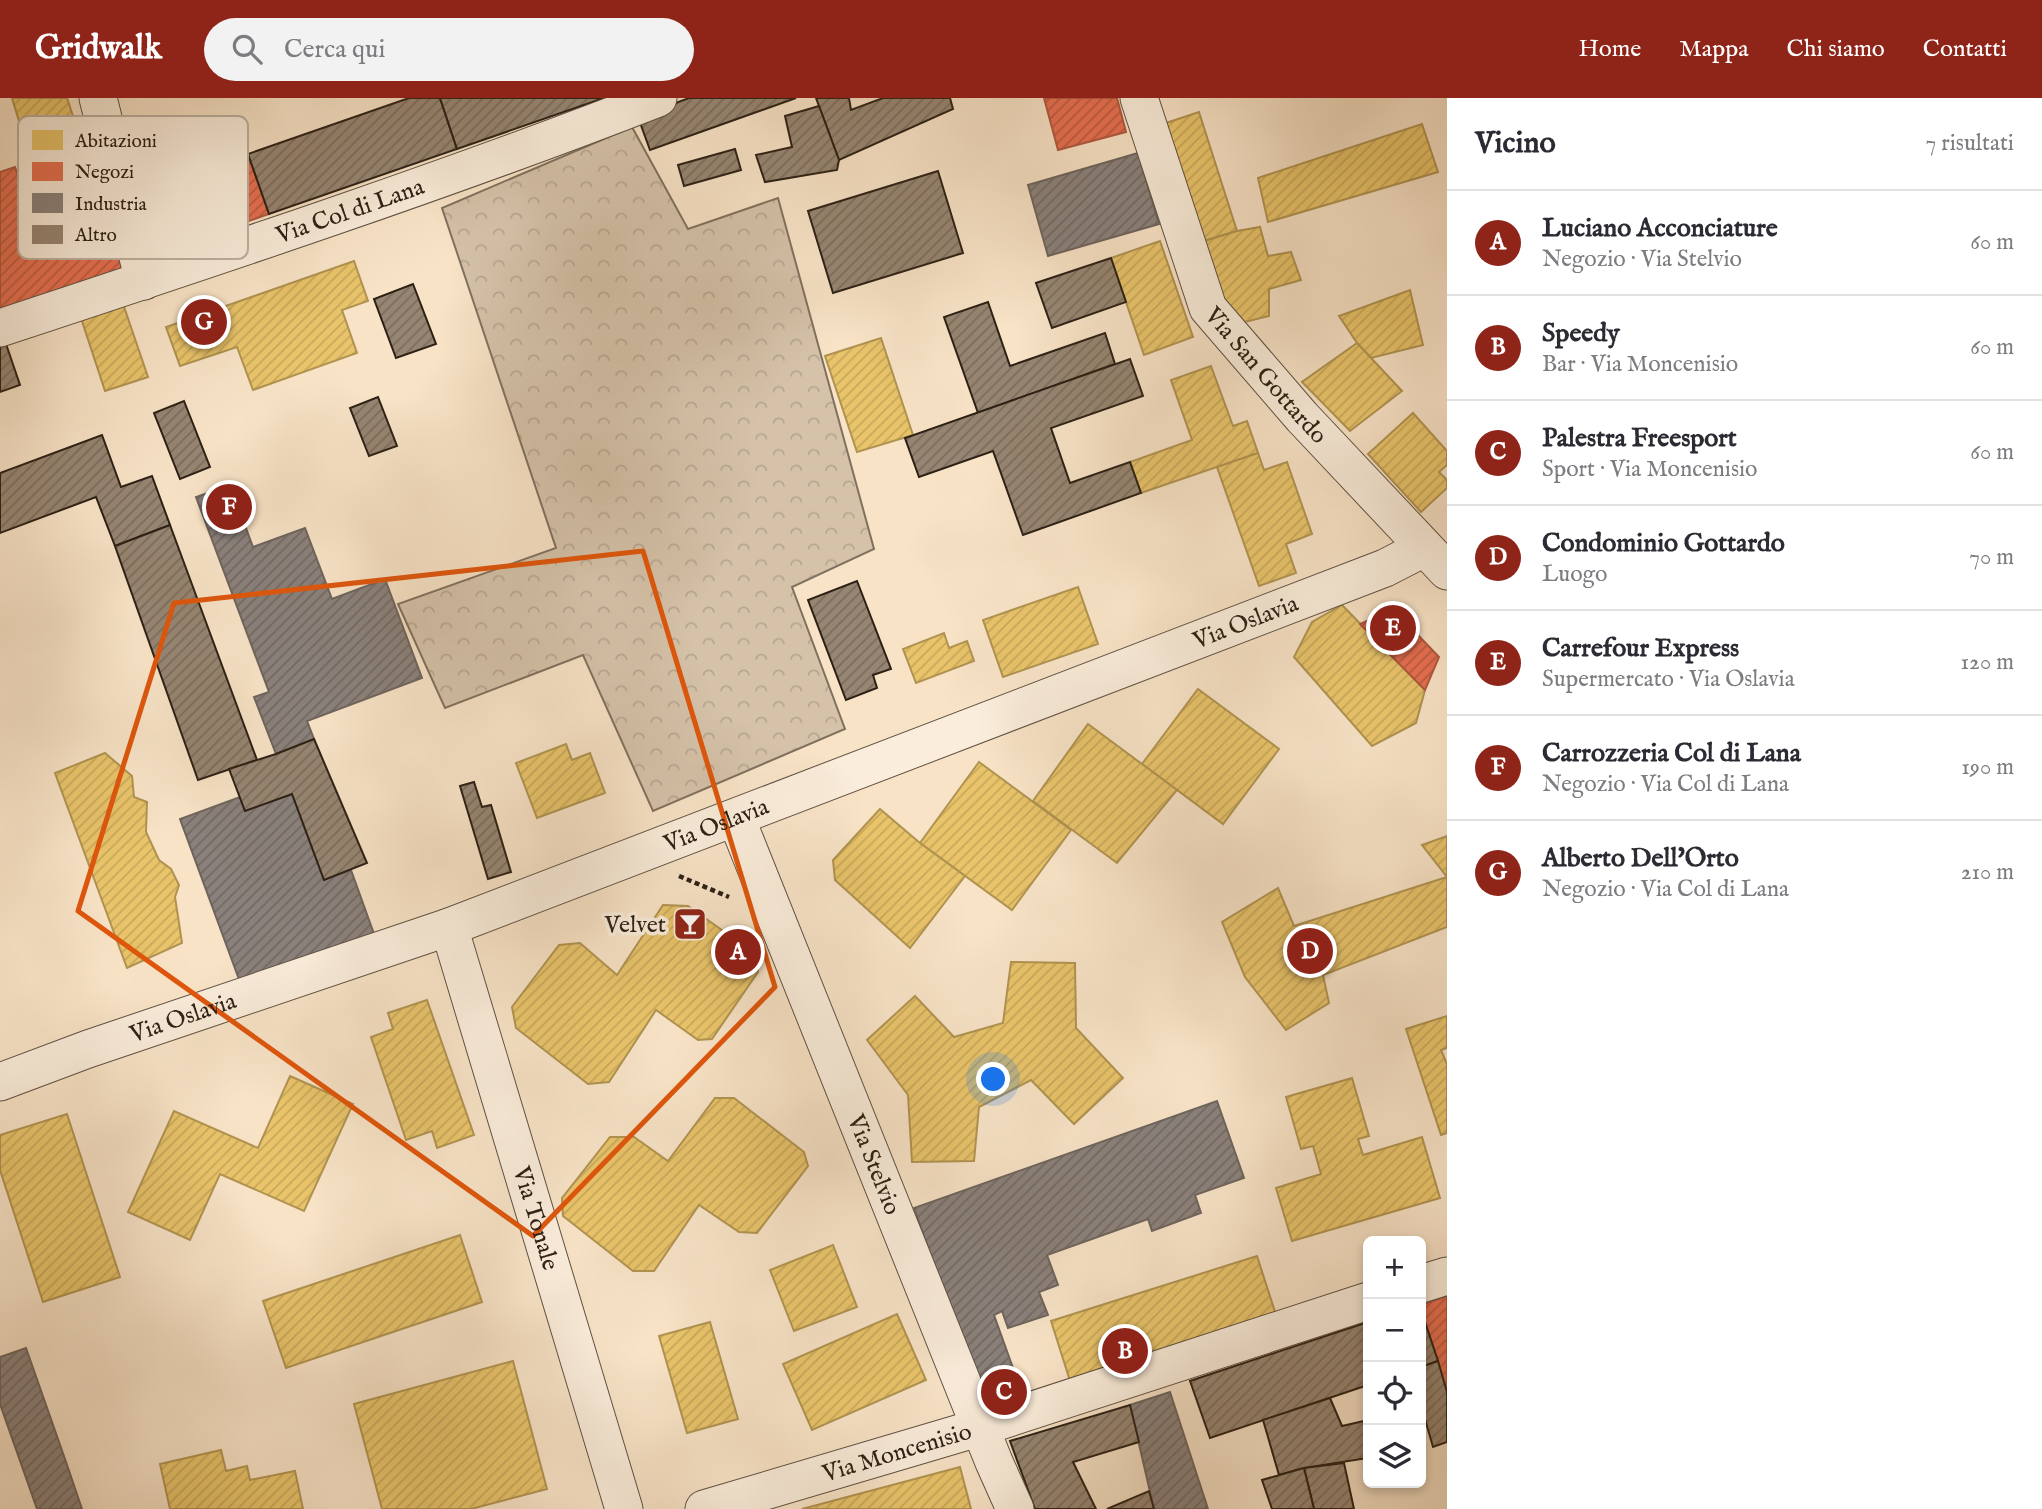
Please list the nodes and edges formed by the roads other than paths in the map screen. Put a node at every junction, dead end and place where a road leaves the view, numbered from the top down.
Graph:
1 (98, 98) edge
2 (658, 98) edge
3 (1139, 98) edge
4 (103, 116) edge
5 (248, 245) edge
6 (138, 259) edge
7 (207, 259) edge
8 (144, 281) junction
9 (0, 328) edge
10 (1436, 560) edge
11 (736, 818) junction
12 (449, 927) junction
13 (0, 1082) edge
14 (1447, 1276) edge
15 (1426, 1282) edge
16 (1363, 1303) edge
17 (981, 1427) junction
18 (624, 1509) edge
19 (704, 1509) edge
20 (1015, 1509) edge

1 - 4 street
2 - 5 street, Via Col di Lana
3 - 10 street, Via San Gottardo
6 - 8 street
7 - 8 street, Via Col di Lana
8 - 9 street, Via Col di Lana
10 - 11 street, Via Oslavia
11 - 12 street, Via Oslavia
11 - 17 street, Via Stelvio
12 - 13 street, Via Oslavia
12 - 18 street, Via Tonale
14 - 15 street
16 - 17 street, Via Moncenisio
17 - 19 street, Via Moncenisio
17 - 20 street, Via Stelvio

